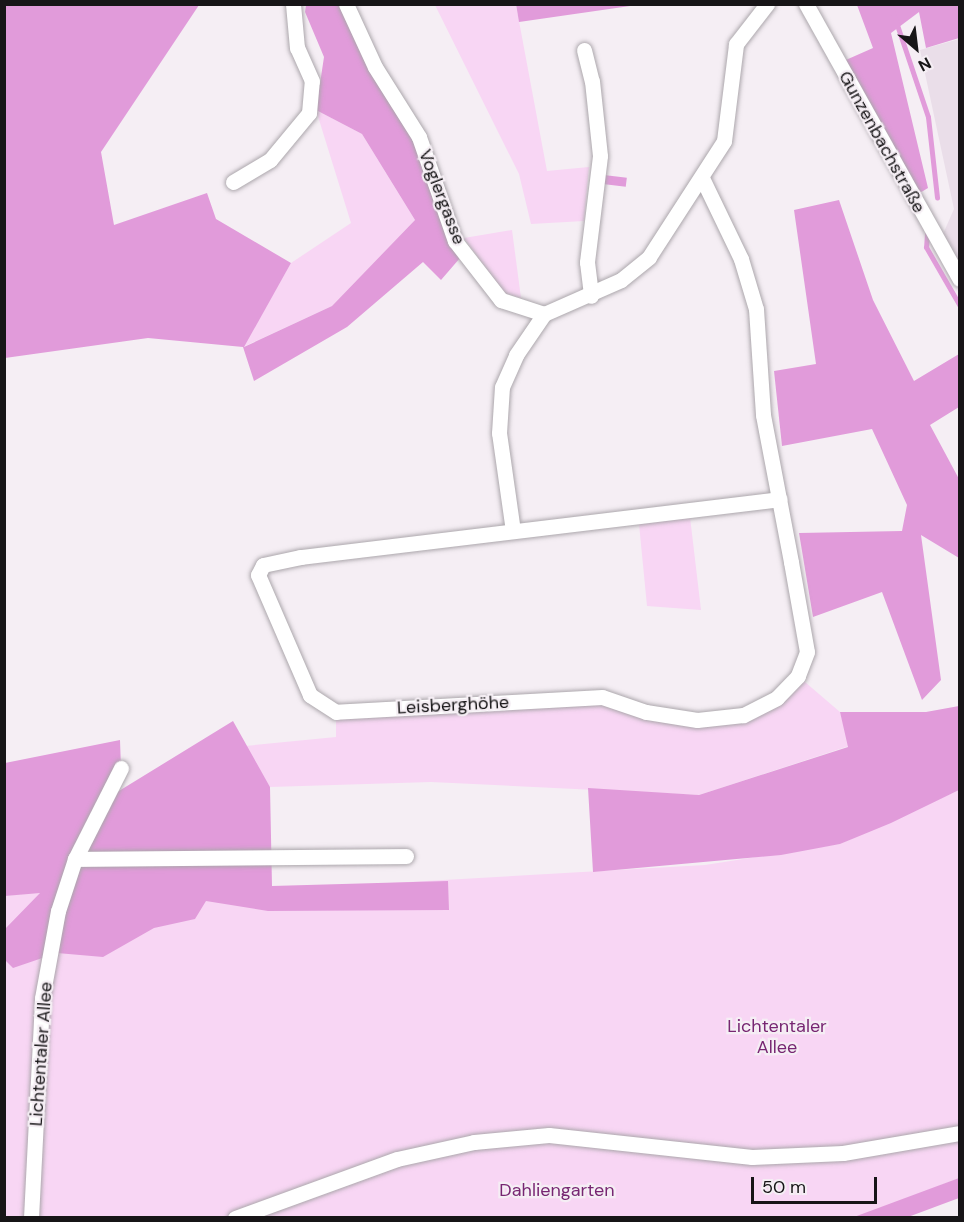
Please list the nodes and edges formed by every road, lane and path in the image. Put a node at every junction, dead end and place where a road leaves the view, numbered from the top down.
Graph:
1 (293, 4) edge
2 (346, 4) edge
3 (767, 4) edge
4 (806, 4) edge
5 (584, 50) dead end
6 (703, 180) junction
7 (233, 182) dead end
8 (960, 279) edge
9 (591, 296) junction
10 (544, 314) junction
11 (779, 499) junction
12 (513, 531) junction
13 (121, 768) dead end
14 (405, 856) dead end
15 (75, 859) junction
16 (960, 1133) edge
17 (31, 1218) edge
18 (235, 1218) edge

1 - 7 street
2 - 10 street, Voglergasse
3 - 6 street
4 - 8 street, Gunzenbachstraße
5 - 9 street
6 - 9 street
6 - 11 street, Leisberghöhe
9 - 10 street
10 - 12 street
11 - 12 street, Leisberghöhe
11 - 12 street, Leisberghöhe
13 - 15 street, Lichtentaler Allee
14 - 15 street
15 - 17 street, Lichtentaler Allee
16 - 18 street

